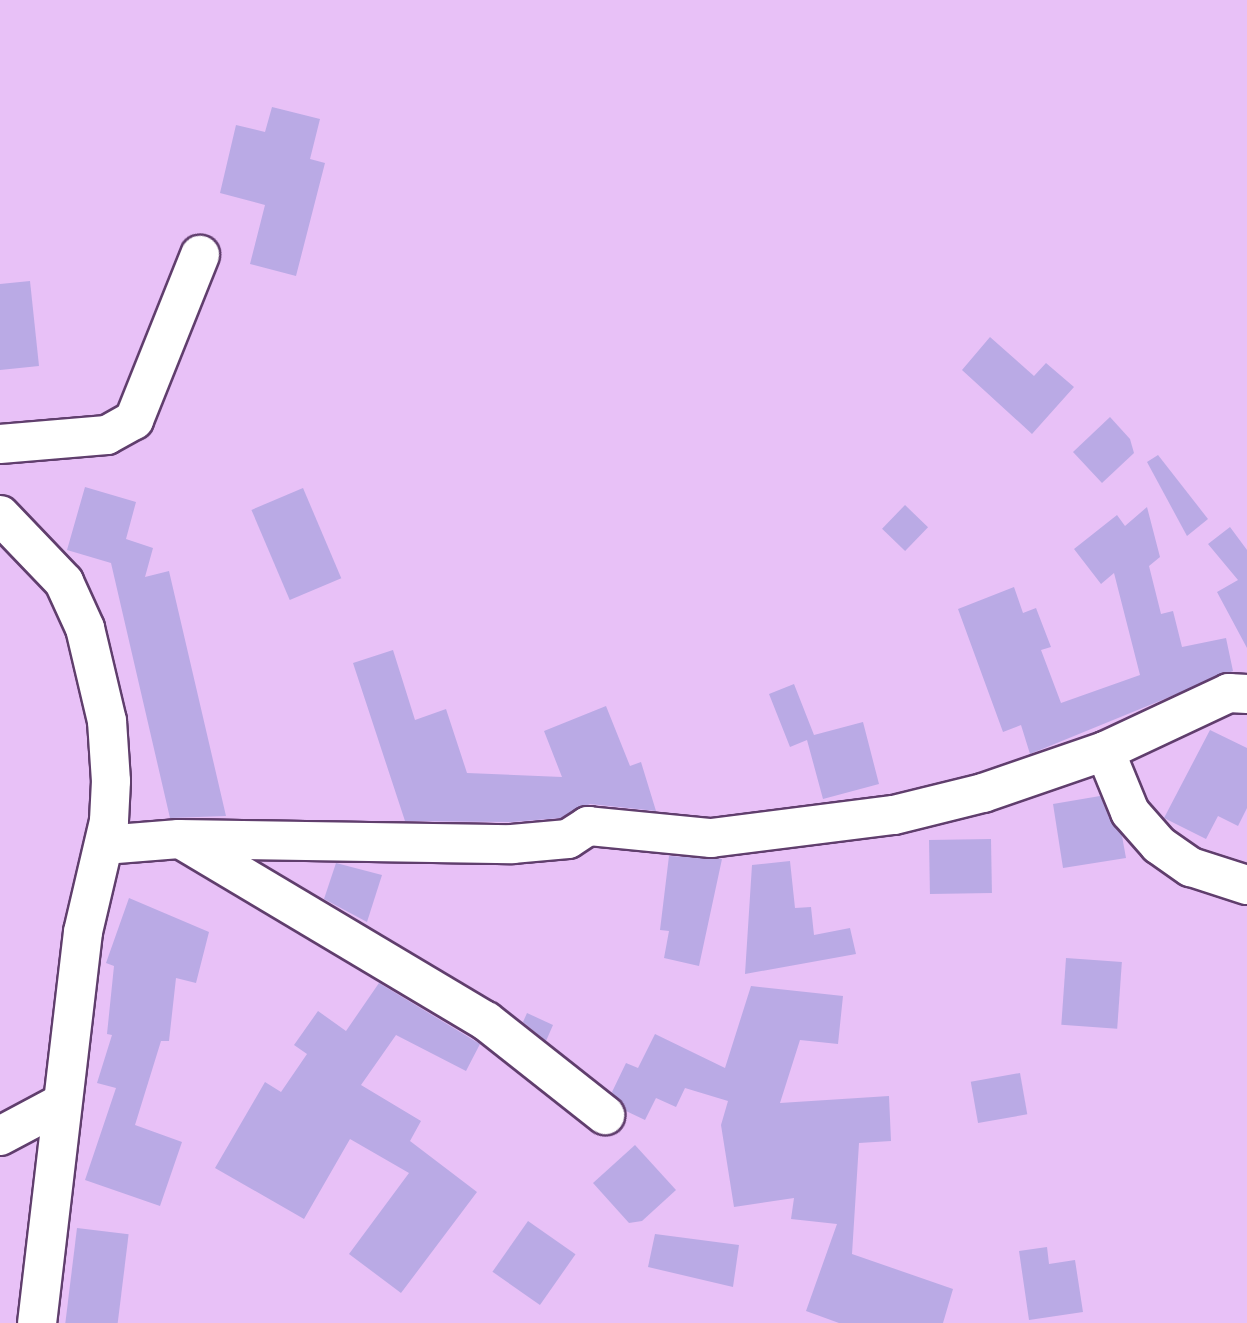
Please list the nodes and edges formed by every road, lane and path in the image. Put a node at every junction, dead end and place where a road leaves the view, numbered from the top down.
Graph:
1 (200, 255) dead end
2 (0, 444) edge
3 (0, 515) edge
4 (1247, 694) edge
5 (1105, 751) junction
6 (179, 839) junction
7 (104, 845) junction
8 (1247, 885) edge
9 (62, 1103) junction
10 (606, 1115) dead end
11 (0, 1136) edge
12 (37, 1323) edge

1 - 2 street
3 - 7 street
4 - 5 street
5 - 6 street
5 - 8 street
6 - 7 street
6 - 10 street
7 - 9 street
9 - 11 street
9 - 12 street

